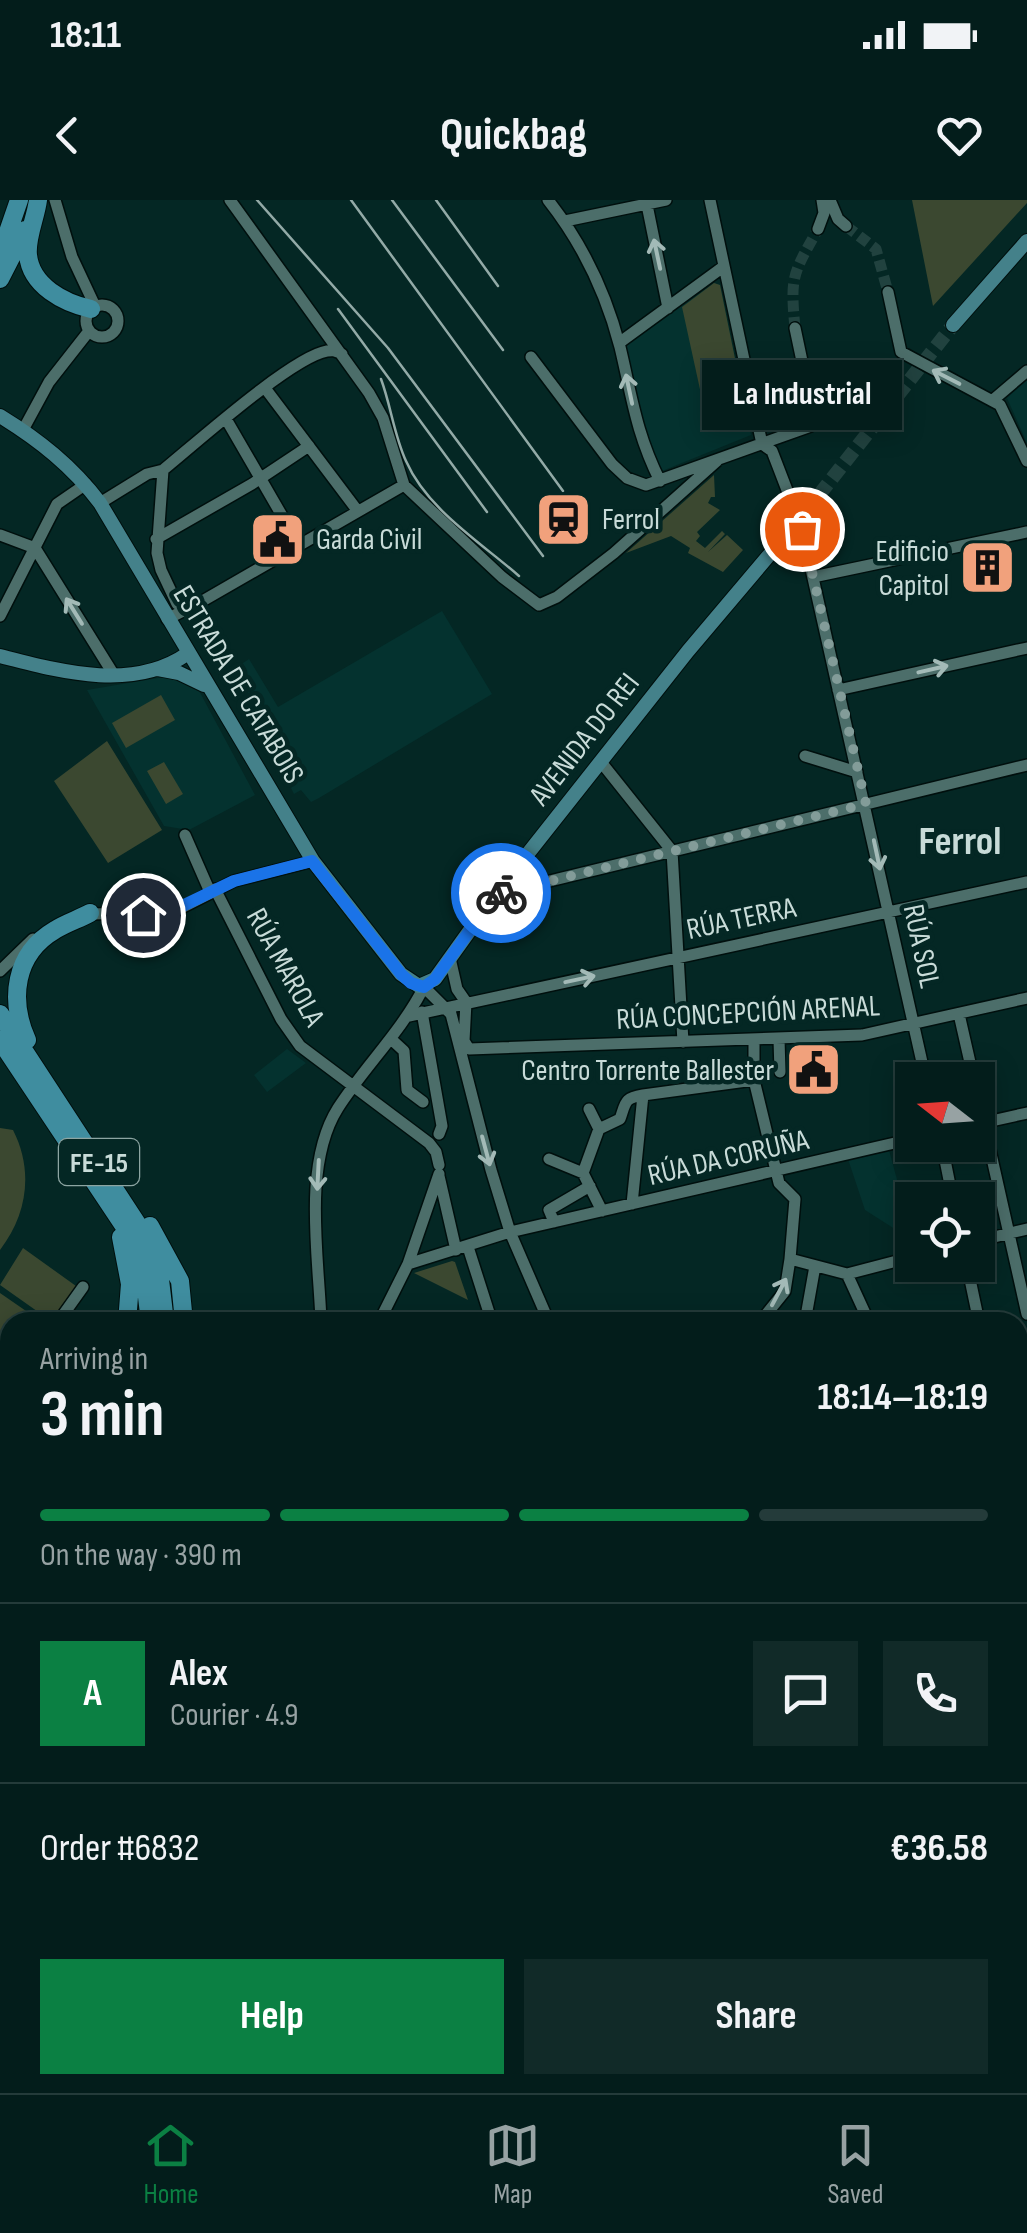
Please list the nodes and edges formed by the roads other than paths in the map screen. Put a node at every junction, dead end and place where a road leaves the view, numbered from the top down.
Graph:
1 (16, 200) edge
2 (35, 200) edge
3 (55, 200) edge
4 (230, 200) edge
5 (548, 200) edge
6 (594, 200) edge
7 (666, 200) edge
8 (710, 200) edge
9 (822, 200) edge
10 (830, 200) edge
11 (646, 202) edge
12 (597, 214) junction
13 (564, 221) junction
14 (846, 226) tunnel mouth
15 (818, 229) tunnel mouth
16 (1027, 241) edge
17 (0, 243) edge
18 (0, 254) edge
19 (723, 268) junction
20 (0, 279) edge
21 (888, 292) tunnel mouth
22 (93, 308) junction
23 (668, 308) junction
24 (954, 325) tunnel mouth
25 (795, 328) tunnel mouth
26 (88, 331) junction
27 (619, 342) junction
28 (342, 354) junction
29 (531, 357) dead end
30 (1027, 371) edge
31 (265, 388) junction
32 (993, 400) junction
33 (0, 416) edge
34 (226, 419) junction
35 (23, 430) junction
36 (770, 445) junction
37 (309, 446) junction
38 (718, 460) junction
39 (1027, 461) edge
40 (162, 470) junction
41 (261, 477) junction
42 (660, 481) junction
43 (86, 484) junction
44 (404, 485) junction
45 (676, 494) junction
46 (100, 504) junction
47 (357, 510) junction
48 (797, 529) junction
49 (1027, 532) edge
50 (0, 535) edge
51 (156, 539) junction
52 (300, 545) junction
53 (34, 548) junction
54 (782, 551) junction
55 (808, 555) junction
56 (813, 576) junction
57 (155, 597) junction
58 (728, 602) junction
59 (177, 604) junction
60 (200, 604) junction
61 (0, 616) edge
62 (167, 619) junction
63 (1027, 648) edge
64 (0, 656) edge
65 (190, 659) junction
66 (153, 669) junction
67 (180, 673) junction
68 (114, 675) junction
69 (207, 686) junction
70 (838, 690) junction
71 (805, 756) dead end
72 (601, 762) junction
73 (1027, 765) edge
74 (857, 772) junction
75 (866, 804) junction
76 (185, 835) dead end
77 (672, 850) junction
78 (312, 861) junction
79 (1027, 882) edge
80 (213, 891) junction
81 (496, 894) junction
82 (889, 912) junction
83 (90, 913) junction
84 (450, 958) junction
85 (679, 958) junction
86 (0, 971) edge
87 (424, 987) junction
88 (458, 990) junction
89 (1027, 998) edge
90 (466, 1002) junction
91 (444, 1006) junction
92 (422, 1012) junction
93 (0, 1014) edge
94 (959, 1014) junction
95 (409, 1016) junction
96 (913, 1026) junction
97 (391, 1039) junction
98 (779, 1039) junction
99 (0, 1040) edge
100 (754, 1040) junction
101 (684, 1042) junction
102 (465, 1053) junction
103 (922, 1062) edge
104 (970, 1062) edge
105 (34, 1064) junction
106 (780, 1072) dead end
107 (754, 1080) junction
108 (354, 1087) junction
109 (644, 1095) junction
110 (423, 1102) dead end
111 (589, 1109) dead end
112 (1027, 1113) edge
113 (995, 1120) edge
114 (599, 1129) junction
115 (432, 1139) junction
116 (895, 1143) edge
117 (84, 1153) junction
118 (549, 1159) dead end
119 (990, 1162) edge
120 (439, 1169) junction
121 (777, 1172) junction
122 (583, 1173) junction
123 (590, 1186) junction
124 (632, 1204) junction
125 (602, 1211) junction
126 (554, 1222) junction
127 (1027, 1229) edge
128 (510, 1232) junction
129 (1008, 1233) junction
130 (995, 1236) edge
131 (462, 1249) junction
132 (790, 1259) junction
133 (895, 1261) edge
134 (408, 1264) junction
135 (815, 1266) junction
136 (846, 1274) junction
137 (971, 1282) edge
138 (83, 1288) dead end
139 (65, 1312) edge
140 (128, 1312) edge
141 (149, 1312) edge
142 (164, 1312) edge
143 (183, 1312) edge
144 (321, 1312) edge
145 (384, 1312) edge
146 (481, 1312) edge
147 (488, 1312) edge
148 (545, 1312) edge
149 (768, 1312) edge
150 (808, 1312) edge
151 (864, 1312) edge
152 (977, 1312) edge
153 (1027, 1312) edge

1 - 17 highway
1 - 18 highway
2 - 20 highway
2 - 22 highway
3 - 22 street
4 - 28 street
5 - 13 street
6 - 12 street
7 - 11 street
8 - 19 street, RÚA SOL
9 - 15 street
10 - 14 street
11 - 12 street
23 -> 11 street
12 - 13 street
13 - 27 street
16 - 24 main road
19 - 23 street
19 - 36 street, RÚA SOL
32 -> 21 street
22 - 26 street
22 - 26 street
23 - 27 street
25 - 36 street
26 - 35 street
42 -> 27 street
28 - 31 street
28 - 44 street
29 - 42 street
30 - 32 street
31 - 34 street
31 - 37 street
32 - 39 street
33 - 35 main road, ESTRADA DE CATABOIS
34 - 40 street
34 - 41 street
35 - 43 main road, ESTRADA DE CATABOIS
36 - 38 street
36 - 48 street, RÚA SOL
37 - 41 street
37 - 47 street
38 - 42 street
38 - 45 street
40 - 46 street
40 - 51 street
41 - 51 street
41 - 52 street
42 - 45 street
43 - 46 main road, ESTRADA DE CATABOIS
43 - 53 street
44 - 45 street
44 - 47 street
46 - 57 main road, ESTRADA DE CATABOIS
47 - 52 street
48 - 54 main road
48 - 55 street, RÚA SOL
48 - 58 main road, AVENIDA DO REI
49 - 56 street
50 - 53 street
51 - 59 street
52 - 60 street
53 - 61 street
68 -> 53 street
54 - 55 main road
54 - 58 main road
55 - 56 street, RÚA SOL
56 - 70 street, RÚA SOL
57 - 59 street
57 - 62 main road, ESTRADA DE CATABOIS
58 - 72 main road, AVENIDA DO REI
59 - 60 street
60 - 62 street
62 - 65 main road, ESTRADA DE CATABOIS
70 -> 63 street
64 - 68 main road
65 - 66 main road
65 - 67 main road
65 - 69 main road, ESTRADA DE CATABOIS
66 - 67 main road
66 - 68 main road
67 - 69 main road
69 - 78 main road, ESTRADA DE CATABOIS
70 - 74 street, RÚA SOL
71 - 74 street
72 - 77 street
72 - 81 main road, AVENIDA DO REI
73 - 75 street
74 - 75 street, RÚA SOL
75 - 77 street
75 -> 82 street, RÚA SOL
76 - 80 street, RÚA MAROLA
77 - 81 street
77 - 85 street
78 - 80 street
78 - 87 main road, ESTRADA DE CATABOIS
79 - 82 street, RÚA TERRA
80 - 83 street
80 - 108 street, RÚA MAROLA
81 - 84 main road, AVENIDA DO REI
82 - 85 street, RÚA TERRA
82 - 96 street, RÚA SOL
83 - 86 street
83 - 105 highway
84 - 87 main road, AVENIDA DO REI
84 - 88 street
90 -> 85 street, RÚA TERRA
85 - 101 street
87 - 88 street
87 - 91 street
87 - 95 street
88 - 90 street
89 - 94 street, RÚA CONCEPCIÓN ARENAL
90 - 91 street, RÚA TERRA
90 - 102 street
91 - 92 street, RÚA TERRA
91 - 102 street
92 - 95 street, RÚA TERRA
92 - 115 street
93 - 105 highway, FE-15
94 - 96 street, RÚA CONCEPCIÓN ARENAL
94 - 104 street
95 - 97 street
96 - 98 street, RÚA CONCEPCIÓN ARENAL
96 - 103 street, RÚA SOL
97 - 108 street
97 - 110 street
98 - 100 street, RÚA CONCEPCIÓN ARENAL
98 - 106 street
99 - 117 highway, FE-15
100 - 101 street, RÚA CONCEPCIÓN ARENAL
100 - 107 street
101 - 102 street, RÚA CONCEPCIÓN ARENAL
102 -> 128 street
105 - 117 highway, FE-15
107 - 109 street
107 - 121 street
108 - 115 street, RÚA MAROLA
108 -> 144 street
109 - 114 street
109 - 124 street
111 - 114 street
112 - 113 street
114 - 122 street
115 - 120 street
116 - 121 street, RÚA DA CORUÑA
117 - 140 highway
117 - 141 highway, FE-15
117 - 142 highway, FE-15
117 - 143 highway
118 - 122 street
119 - 129 street
120 - 131 street
120 - 134 street
121 - 124 street, RÚA DA CORUÑA
121 - 132 street
122 - 123 street
123 - 125 street
123 - 126 street
124 - 125 street, RÚA DA CORUÑA
125 - 126 street, RÚA DA CORUÑA
126 - 128 street, RÚA DA CORUÑA
127 - 129 street
128 - 131 street, RÚA DA CORUÑA
128 - 148 street
129 - 130 street
129 - 153 street
131 - 134 street, RÚA DA CORUÑA
131 - 146 street
131 - 147 street
132 - 135 street
149 -> 132 street
133 - 136 street
134 - 145 street
135 - 136 street
135 - 150 street
136 - 151 street
137 - 152 street
138 - 139 street

